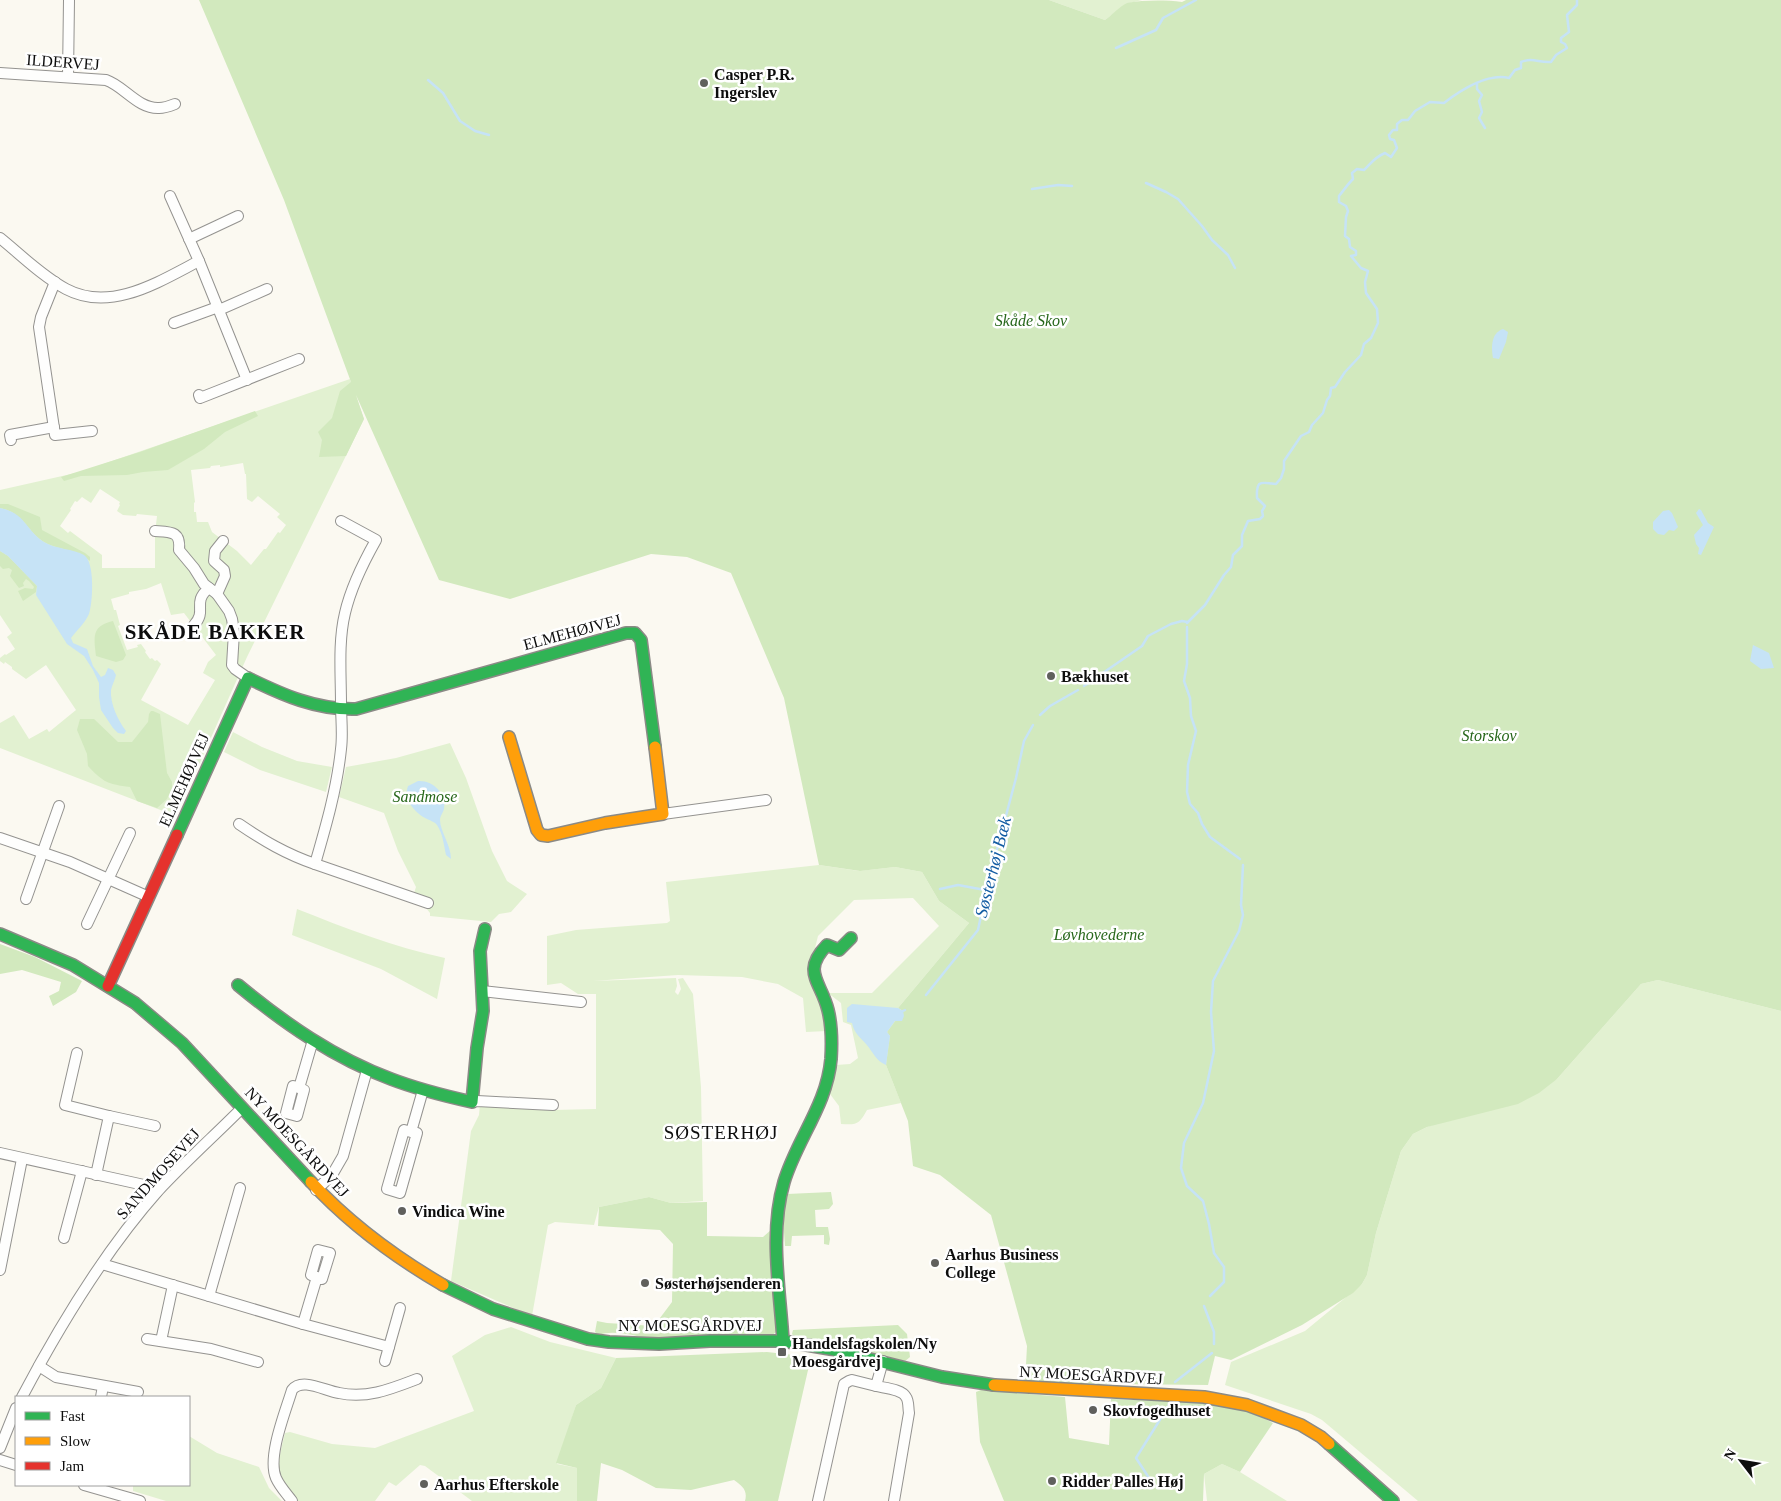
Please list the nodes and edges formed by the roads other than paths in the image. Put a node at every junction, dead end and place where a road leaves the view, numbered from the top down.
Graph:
1 (68, 0) edge
2 (0, 73) edge
3 (68, 77) junction
4 (175, 104) dead end
5 (170, 196) dead end
6 (238, 216) dead end
7 (0, 238) edge
8 (189, 239) junction
9 (199, 261) junction
10 (55, 282) junction
11 (267, 289) dead end
12 (219, 308) junction
13 (174, 323) dead end
14 (299, 359) dead end
15 (247, 380) junction
16 (199, 395) dead end
17 (54, 427) junction
18 (92, 431) dead end
19 (11, 440) dead end
20 (341, 521) dead end
21 (155, 531) dead end
22 (223, 541) dead end
23 (213, 591) junction
24 (194, 625) dead end
25 (248, 678) junction
26 (341, 711) junction
27 (509, 737) dead end
28 (766, 800) dead end
29 (59, 806) dead end
30 (663, 814) junction
31 (239, 824) dead end
32 (130, 833) dead end
33 (0, 838) edge
34 (43, 852) junction
35 (315, 864) junction
36 (109, 879) junction
37 (149, 897) junction
38 (26, 899) dead end
39 (428, 904) dead end
40 (87, 924) dead end
41 (485, 929) dead end
42 (0, 934) edge
43 (851, 938) dead end
44 (238, 984) dead end
45 (108, 986) junction
46 (482, 991) junction
47 (581, 1002) dead end
48 (312, 1040) junction
49 (77, 1053) dead end
50 (367, 1070) junction
51 (299, 1088) dead end
52 (423, 1090) junction
53 (472, 1102) junction
54 (553, 1105) dead end
55 (242, 1108) junction
56 (109, 1116) junction
57 (155, 1126) dead end
58 (411, 1132) junction
59 (0, 1153) edge
60 (22, 1158) junction
61 (82, 1171) junction
62 (96, 1174) junction
63 (240, 1188) dead end
64 (316, 1190) junction
65 (157, 1192) junction
66 (64, 1238) dead end
67 (102, 1264) junction
68 (0, 1270) edge
69 (317, 1277) dead end
70 (173, 1285) junction
71 (209, 1296) junction
72 (400, 1308) dead end
73 (303, 1324) junction
74 (147, 1339) dead end
75 (161, 1341) junction
76 (784, 1341) junction
77 (389, 1347) junction
78 (385, 1361) dead end
79 (883, 1361) junction
80 (258, 1362) dead end
81 (39, 1366) junction
82 (417, 1379) dead end
83 (103, 1386) junction
84 (876, 1386) junction
85 (138, 1392) dead end
86 (23, 1396) edge
87 (101, 1396) edge
88 (15, 1410) edge
89 (0, 1448) edge
90 (0, 1460) edge
91 (15, 1465) edge
92 (88, 1486) edge
93 (140, 1501) edge
94 (292, 1501) edge
95 (818, 1501) edge
96 (894, 1501) edge
97 (1393, 1501) edge

1 - 3 street
2 - 3 street, ILDERVEJ
3 - 4 street, ILDERVEJ
5 - 8 street
6 - 8 street
7 - 10 street
8 - 9 street
9 - 10 street
9 - 12 street
10 - 17 street
11 - 12 street
12 - 13 street
12 - 15 street
14 - 15 street
15 - 16 street
17 - 18 street
17 - 19 street
20 - 26 street
21 - 23 street
22 - 23 street
23 - 24 street
23 - 25 street
25 - 26 street, ELMEHØJVEJ
25 - 37 street, ELMEHØJVEJ
26 - 30 street, ELMEHØJVEJ
26 - 35 street
27 - 30 street
28 - 30 street
29 - 34 street
31 - 35 street
32 - 36 street
33 - 34 street
34 - 36 street
34 - 38 street
35 - 39 street
36 - 37 street
36 - 40 street
37 - 45 street, ELMEHØJVEJ
41 - 46 street
42 - 45 street, NY MOESGÅRDVEJ
43 - 76 street
44 - 48 street
45 - 55 street, NY MOESGÅRDVEJ
46 - 47 street
46 - 53 street
48 - 50 street
48 - 51 street
49 - 56 street
50 - 52 street
50 - 64 street
52 - 53 street
52 - 58 street
53 - 54 street
55 - 64 street, NY MOESGÅRDVEJ
55 - 65 street, SANDMOSEVEJ
56 - 57 street
56 - 62 street
58 - 58 street
59 - 60 street
60 - 61 street
60 - 68 street
61 - 62 street
61 - 66 street
62 - 65 street
63 - 71 street
64 - 76 street, NY MOESGÅRDVEJ
65 - 67 street, SANDMOSEVEJ
67 - 70 street
67 - 81 street, SANDMOSEVEJ
69 - 73 street
70 - 71 street
70 - 75 street
71 - 73 street
72 - 77 street
73 - 77 street
74 - 75 street
75 - 80 street
76 - 79 street, NY MOESGÅRDVEJ
77 - 78 street
79 - 84 street
79 - 97 street, NY MOESGÅRDVEJ
81 - 83 street
81 - 86 street, SANDMOSEVEJ
82 - 94 street
83 - 85 street
83 - 87 street
84 - 95 street
84 - 96 street
88 - 89 street
90 - 91 street
92 - 93 street

